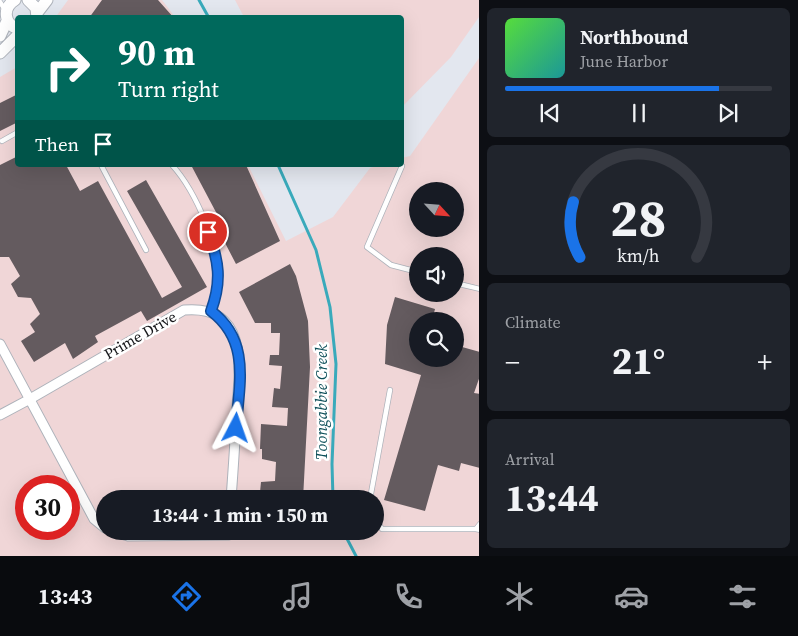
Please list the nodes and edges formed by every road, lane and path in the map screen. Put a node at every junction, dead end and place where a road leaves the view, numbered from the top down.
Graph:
1 (15, 0) edge
2 (28, 0) edge
3 (47, 0) edge
4 (4, 11) edge
5 (37, 15) edge
6 (15, 26) edge
7 (0, 36) edge
8 (15, 38) edge
9 (0, 53) edge
10 (15, 134) edge
11 (2, 141) dead end
12 (102, 167) edge
13 (173, 167) edge
14 (402, 167) edge
15 (146, 250) dead end
16 (409, 270) edge
17 (464, 285) edge
18 (479, 289) edge
19 (211, 311) junction
20 (0, 344) edge
21 (390, 390) dead end
22 (30, 400) junction
23 (0, 415) edge
24 (232, 490) edge
25 (372, 490) edge
26 (96, 521) edge
27 (479, 524) edge
28 (384, 529) edge
29 (478, 530) edge

1 - 4 street
2 - 5 street
3 - 5 street
4 - 6 street
4 - 7 street
8 - 9 street
10 - 11 lane
12 - 15 lane
13 - 19 lane
14 - 16 lane
17 - 18 lane
19 - 22 street, Prime Drive
19 - 24 street
20 - 22 street
21 - 25 lane
22 - 23 street, Prime Drive
22 - 26 street
27 - 29 lane
28 - 29 lane

